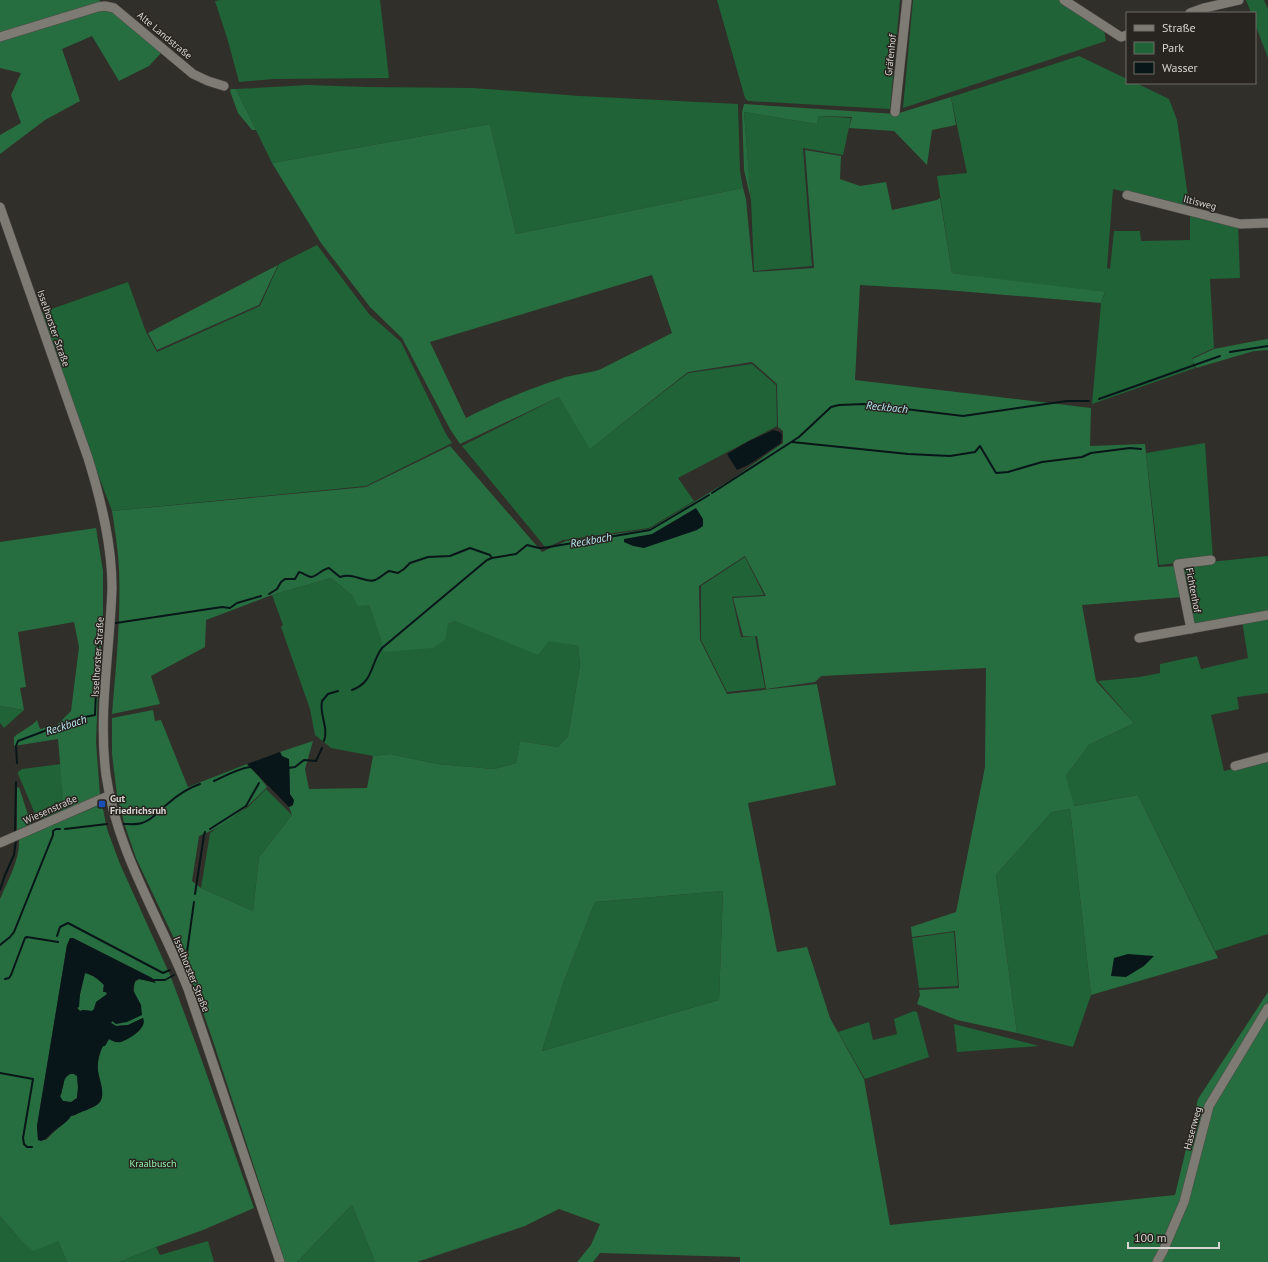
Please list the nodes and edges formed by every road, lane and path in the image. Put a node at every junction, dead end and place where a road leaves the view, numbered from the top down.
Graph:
1 (907, 0) edge
2 (1064, 0) edge
3 (1239, 0) edge
4 (1193, 12) edge
5 (1124, 36) edge
6 (0, 37) edge
7 (224, 86) dead end
8 (895, 112) dead end
9 (1127, 195) dead end
10 (0, 207) edge
11 (1268, 223) edge
12 (1211, 560) dead end
13 (1268, 615) edge
14 (1191, 629) junction
15 (1139, 638) dead end
16 (1268, 757) edge
17 (1235, 766) dead end
18 (110, 795) junction
19 (0, 843) edge
20 (1268, 1008) edge
21 (280, 1262) edge
22 (1157, 1262) edge

1 - 8 street, Gräfenhof
2 - 5 street
3 - 4 street
6 - 7 street, Alte Landstraße
9 - 11 street, Iltisweg
10 - 18 street, Isselhorster Straße
12 - 14 street, Fichtenhof
13 - 14 street
14 - 15 street
16 - 17 street
18 - 19 street, Wiesenstraße
18 - 21 street, Isselhorster Straße
20 - 22 street, Hasenweg

